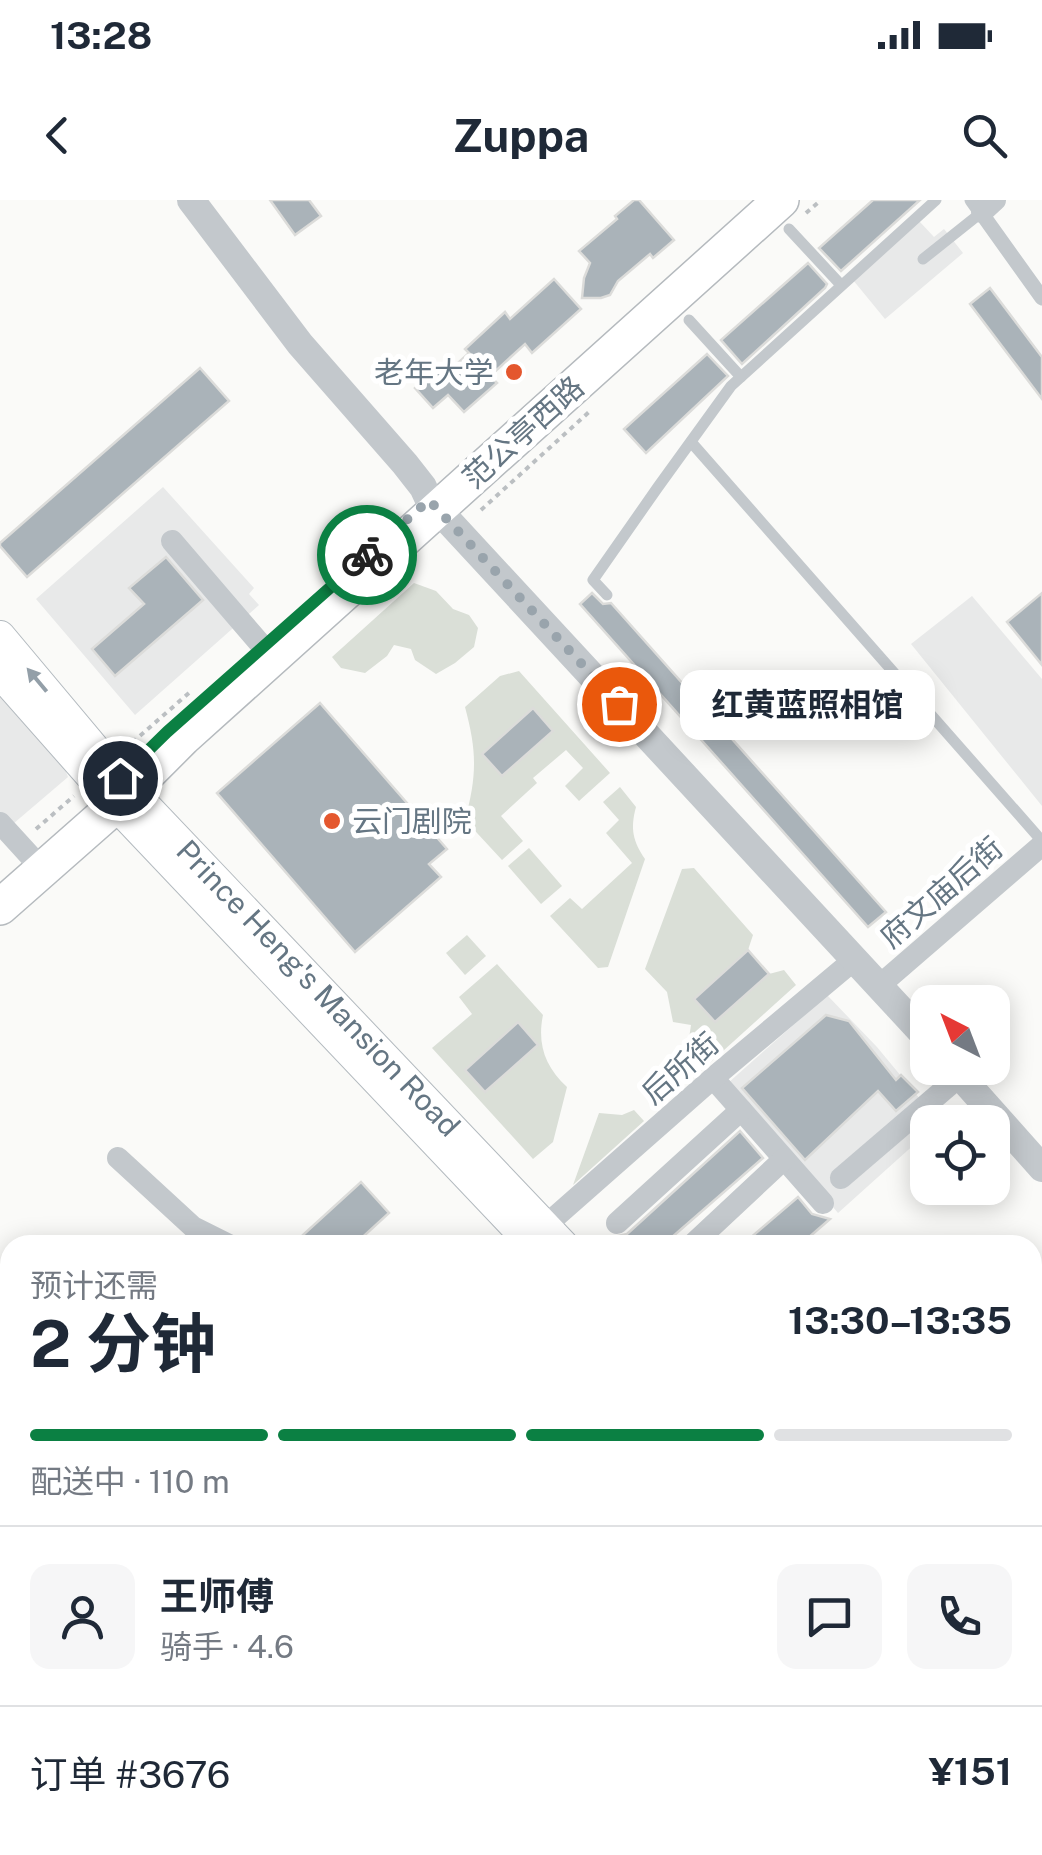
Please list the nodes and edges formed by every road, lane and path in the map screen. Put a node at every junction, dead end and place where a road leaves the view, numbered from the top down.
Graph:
1 (190, 200) edge
2 (761, 200) edge
3 (936, 200) edge
4 (983, 204) edge
5 (785, 215) edge
6 (924, 259) dead end
7 (842, 285) junction
8 (1042, 298) edge
9 (690, 320) dead end
10 (741, 377) junction
11 (691, 442) junction
12 (434, 504) junction
13 (172, 541) dead end
14 (607, 595) dead end
15 (0, 636) edge
16 (264, 647) junction
17 (0, 673) edge
18 (118, 791) junction
19 (0, 823) edge
20 (1042, 843) edge
21 (32, 858) junction
22 (0, 887) edge
23 (0, 907) edge
24 (855, 959) junction
25 (880, 985) junction
26 (910, 1019) edge
27 (713, 1078) junction
28 (942, 1085) edge
29 (968, 1085) edge
30 (741, 1110) junction
31 (118, 1158) dead end
32 (784, 1159) junction
33 (1042, 1168) edge
34 (841, 1178) dead end
35 (823, 1203) dead end
36 (616, 1223) dead end
37 (209, 1235) edge
38 (544, 1235) edge
39 (550, 1235) edge
40 (703, 1235) edge

1 - 12 street
2 - 12 main road, 范公亭西路
3 - 7 lane
4 - 6 lane
4 - 8 street
5 - 7 lane
5 - 12 main road, 范公亭西路
7 - 10 lane
9 - 10 lane
10 - 11 lane
11 - 14 lane
11 - 20 lane
12 - 16 main road, 范公亭西路
12 - 18 main road, 范公亭西路
12 - 24 street
13 - 16 street
18 -> 15 main road, Prince Heng's Mansion Road
16 - 18 main road, 范公亭西路
17 - 18 main road, Prince Heng's Mansion Road
18 - 21 main road, 范公亭西路
18 - 23 main road, 范公亭西路
18 - 38 main road, Prince Heng's Mansion Road
19 - 21 street
20 - 25 street, 府文庙后街
21 - 22 main road, 范公亭西路
24 - 25 street
24 - 27 street, 后所街
25 - 26 street
27 - 30 street
27 - 39 street, 后所街
28 - 34 street
29 - 33 street
30 - 32 street
30 - 36 street
31 - 37 street
32 - 35 street
32 - 40 street

